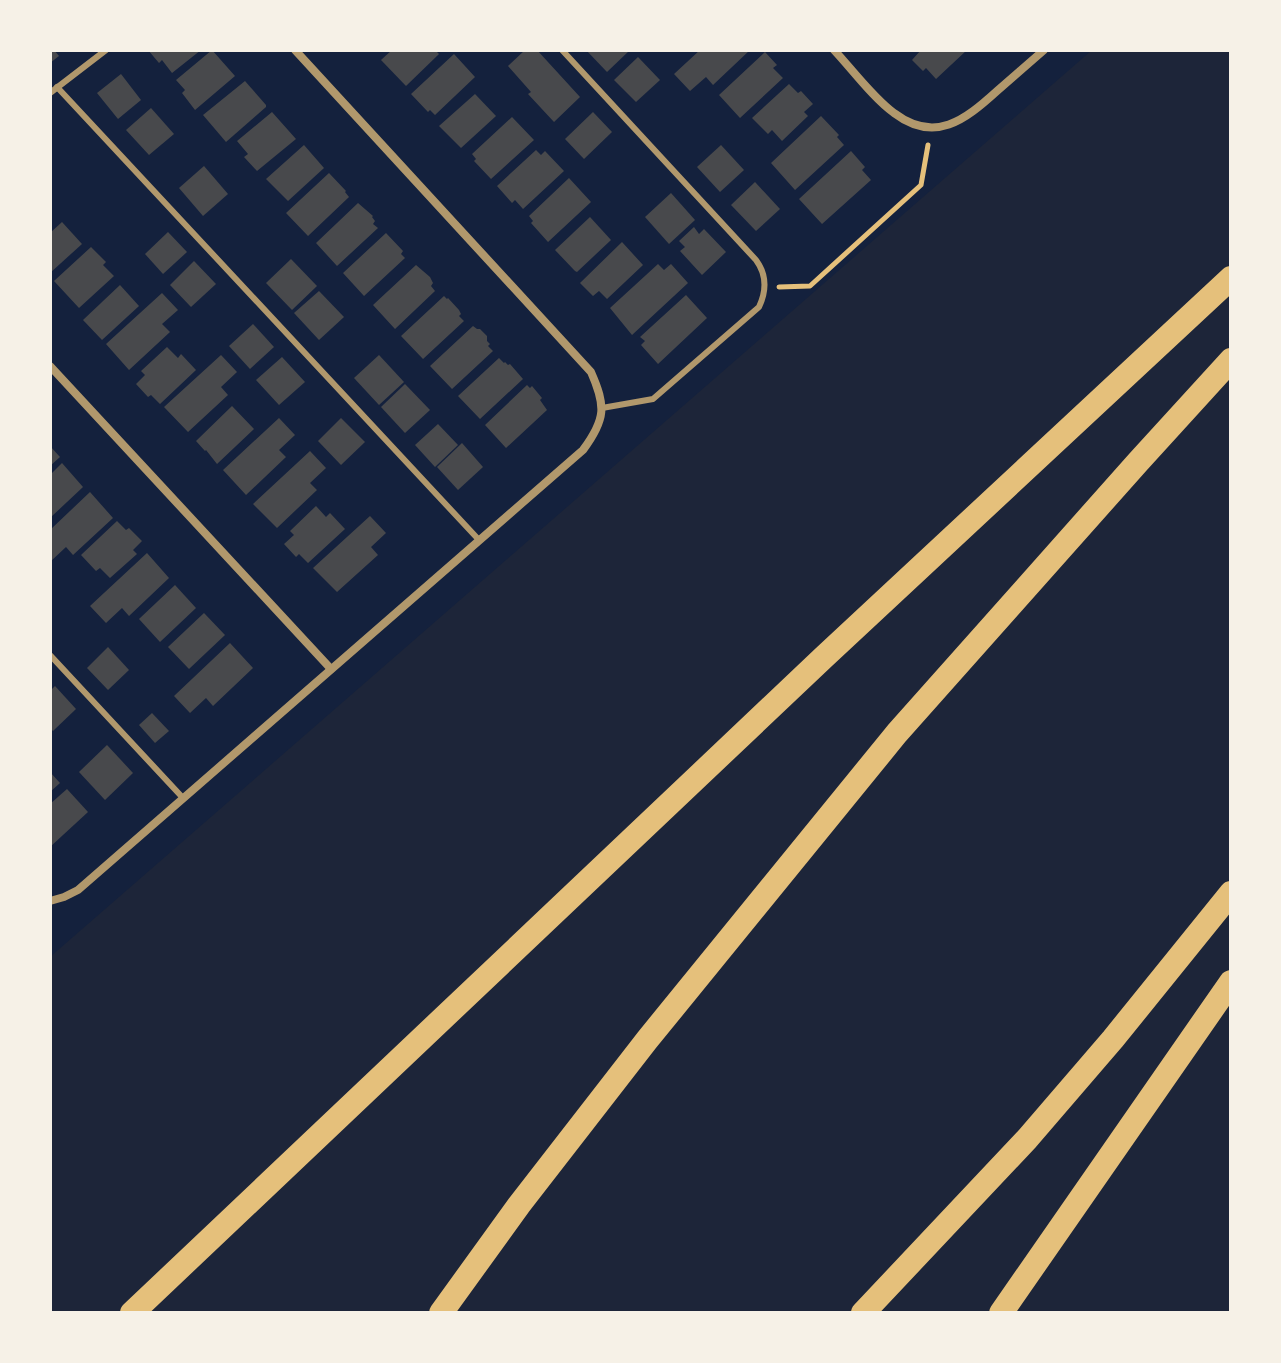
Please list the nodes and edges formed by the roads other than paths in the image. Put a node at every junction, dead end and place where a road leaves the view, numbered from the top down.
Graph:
1 (106, 50) edge
2 (295, 50) edge
3 (562, 50) edge
4 (834, 50) edge
5 (1044, 50) edge
6 (57, 87) junction
7 (50, 93) edge
8 (1231, 278) edge
9 (1231, 360) edge
10 (50, 366) edge
11 (602, 408) junction
12 (479, 540) junction
13 (50, 655) edge
14 (331, 669) junction
15 (183, 798) junction
16 (1231, 893) edge
17 (50, 901) edge
18 (1231, 982) edge
19 (132, 1313) edge
20 (441, 1313) edge
21 (863, 1313) edge
22 (1001, 1313) edge

1 - 6 lane
2 - 11 street
3 - 11 lane
4 - 5 street
6 - 7 lane
6 - 12 lane
8 - 19 highway
9 - 20 highway
10 - 14 street
11 - 12 street
12 - 14 street
13 - 15 lane
14 - 15 street
15 - 17 street
16 - 21 highway
18 - 22 highway

